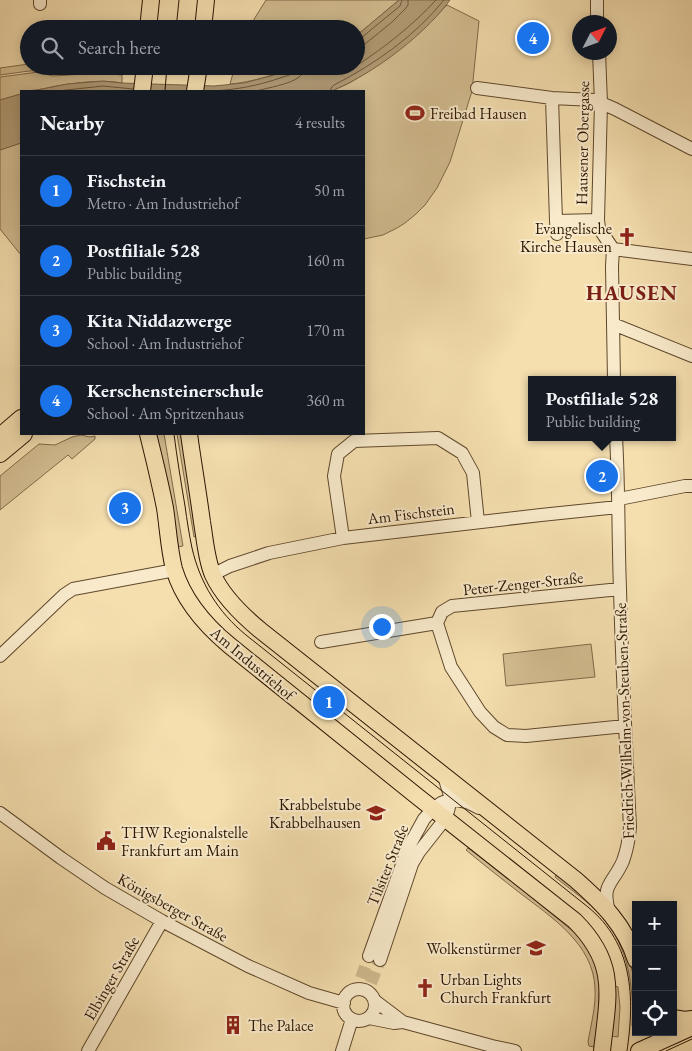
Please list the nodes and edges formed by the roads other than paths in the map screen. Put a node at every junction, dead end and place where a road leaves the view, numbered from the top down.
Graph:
1 (151, 0) edge
2 (206, 0) edge
3 (596, 0) edge
4 (597, 15) edge
5 (149, 20) edge
6 (204, 20) edge
7 (598, 60) edge
8 (144, 75) edge
9 (198, 75) edge
10 (477, 88) dead end
11 (142, 90) edge
12 (195, 90) edge
13 (552, 98) junction
14 (601, 103) junction
15 (692, 148) edge
16 (598, 220) junction
17 (556, 221) junction
18 (557, 234) dead end
19 (613, 249) junction
20 (692, 259) edge
21 (612, 324) junction
22 (692, 356) edge
23 (614, 376) edge
24 (20, 419) edge
25 (23, 435) edge
26 (148, 435) edge
27 (189, 435) edge
28 (0, 436) edge
29 (616, 441) edge
30 (0, 454) edge
31 (692, 486) edge
32 (618, 503) junction
33 (478, 522) junction
34 (343, 538) junction
35 (175, 570) junction
36 (213, 575) junction
37 (620, 589) junction
38 (437, 623) junction
39 (321, 642) dead end
40 (0, 656) edge
41 (625, 726) junction
42 (444, 776) junction
43 (451, 799) junction
44 (0, 813) edge
45 (439, 814) junction
46 (495, 816) junction
47 (609, 911) junction
48 (162, 921) junction
49 (632, 950) edge
50 (374, 958) tunnel mouth
51 (367, 989) junction
52 (344, 1002) junction
53 (369, 1018) junction
54 (352, 1019) junction
55 (677, 1019) edge
56 (692, 1019) edge
57 (403, 1022) junction
58 (692, 1026) edge
59 (645, 1045) edge
60 (88, 1051) edge
61 (342, 1051) edge
62 (515, 1051) edge
63 (602, 1051) edge

1 - 5 main road
2 - 6 main road
3 - 4 street
7 - 14 street, Hausener Obergasse
8 - 11 main road
9 - 12 main road
10 - 13 street
13 - 14 street
13 - 17 street
14 - 15 street
14 - 16 street, Hausener Obergasse
16 - 17 street
16 - 19 street, Hausener Obergasse
17 - 18 street
19 - 20 street
19 - 21 street
21 - 22 street
21 - 23 street
24 - 28 main road
25 - 30 main road
26 - 35 main road, Am Industriehof
27 - 36 main road, Am Industriehof
29 - 32 street
31 - 32 street, Am Fischstein
32 - 33 street, Am Fischstein
32 - 37 street
33 - 34 street, Am Fischstein
33 - 34 street
34 - 36 street, Am Fischstein
35 - 40 street
35 - 45 main road, Am Industriehof
36 - 42 main road, Am Industriehof
37 - 38 street, Peter-Zenger-Straße
37 - 41 street, Friedrich-Wilhelm-von-Steuben-Straße
38 - 39 street
38 - 41 street
41 - 47 street, Friedrich-Wilhelm-von-Steuben-Straße
42 - 43 street
42 - 46 main road, Am Industriehof
43 - 45 street, Tilsiter Straße
43 - 46 street
44 - 48 street, Königsberger Straße
45 - 50 street, Tilsiter Straße
45 - 63 main road, Am Industriehof
46 - 47 main road, Am Industriehof
47 - 49 main road
48 - 52 street, Königsberger Straße
48 - 60 street, Elbinger Straße
51 - 52 street
51 - 53 street
51 - 57 street
52 - 54 street
53 - 54 street
53 - 57 street
54 - 61 street
55 - 56 main road
57 - 62 street
58 - 59 main road

